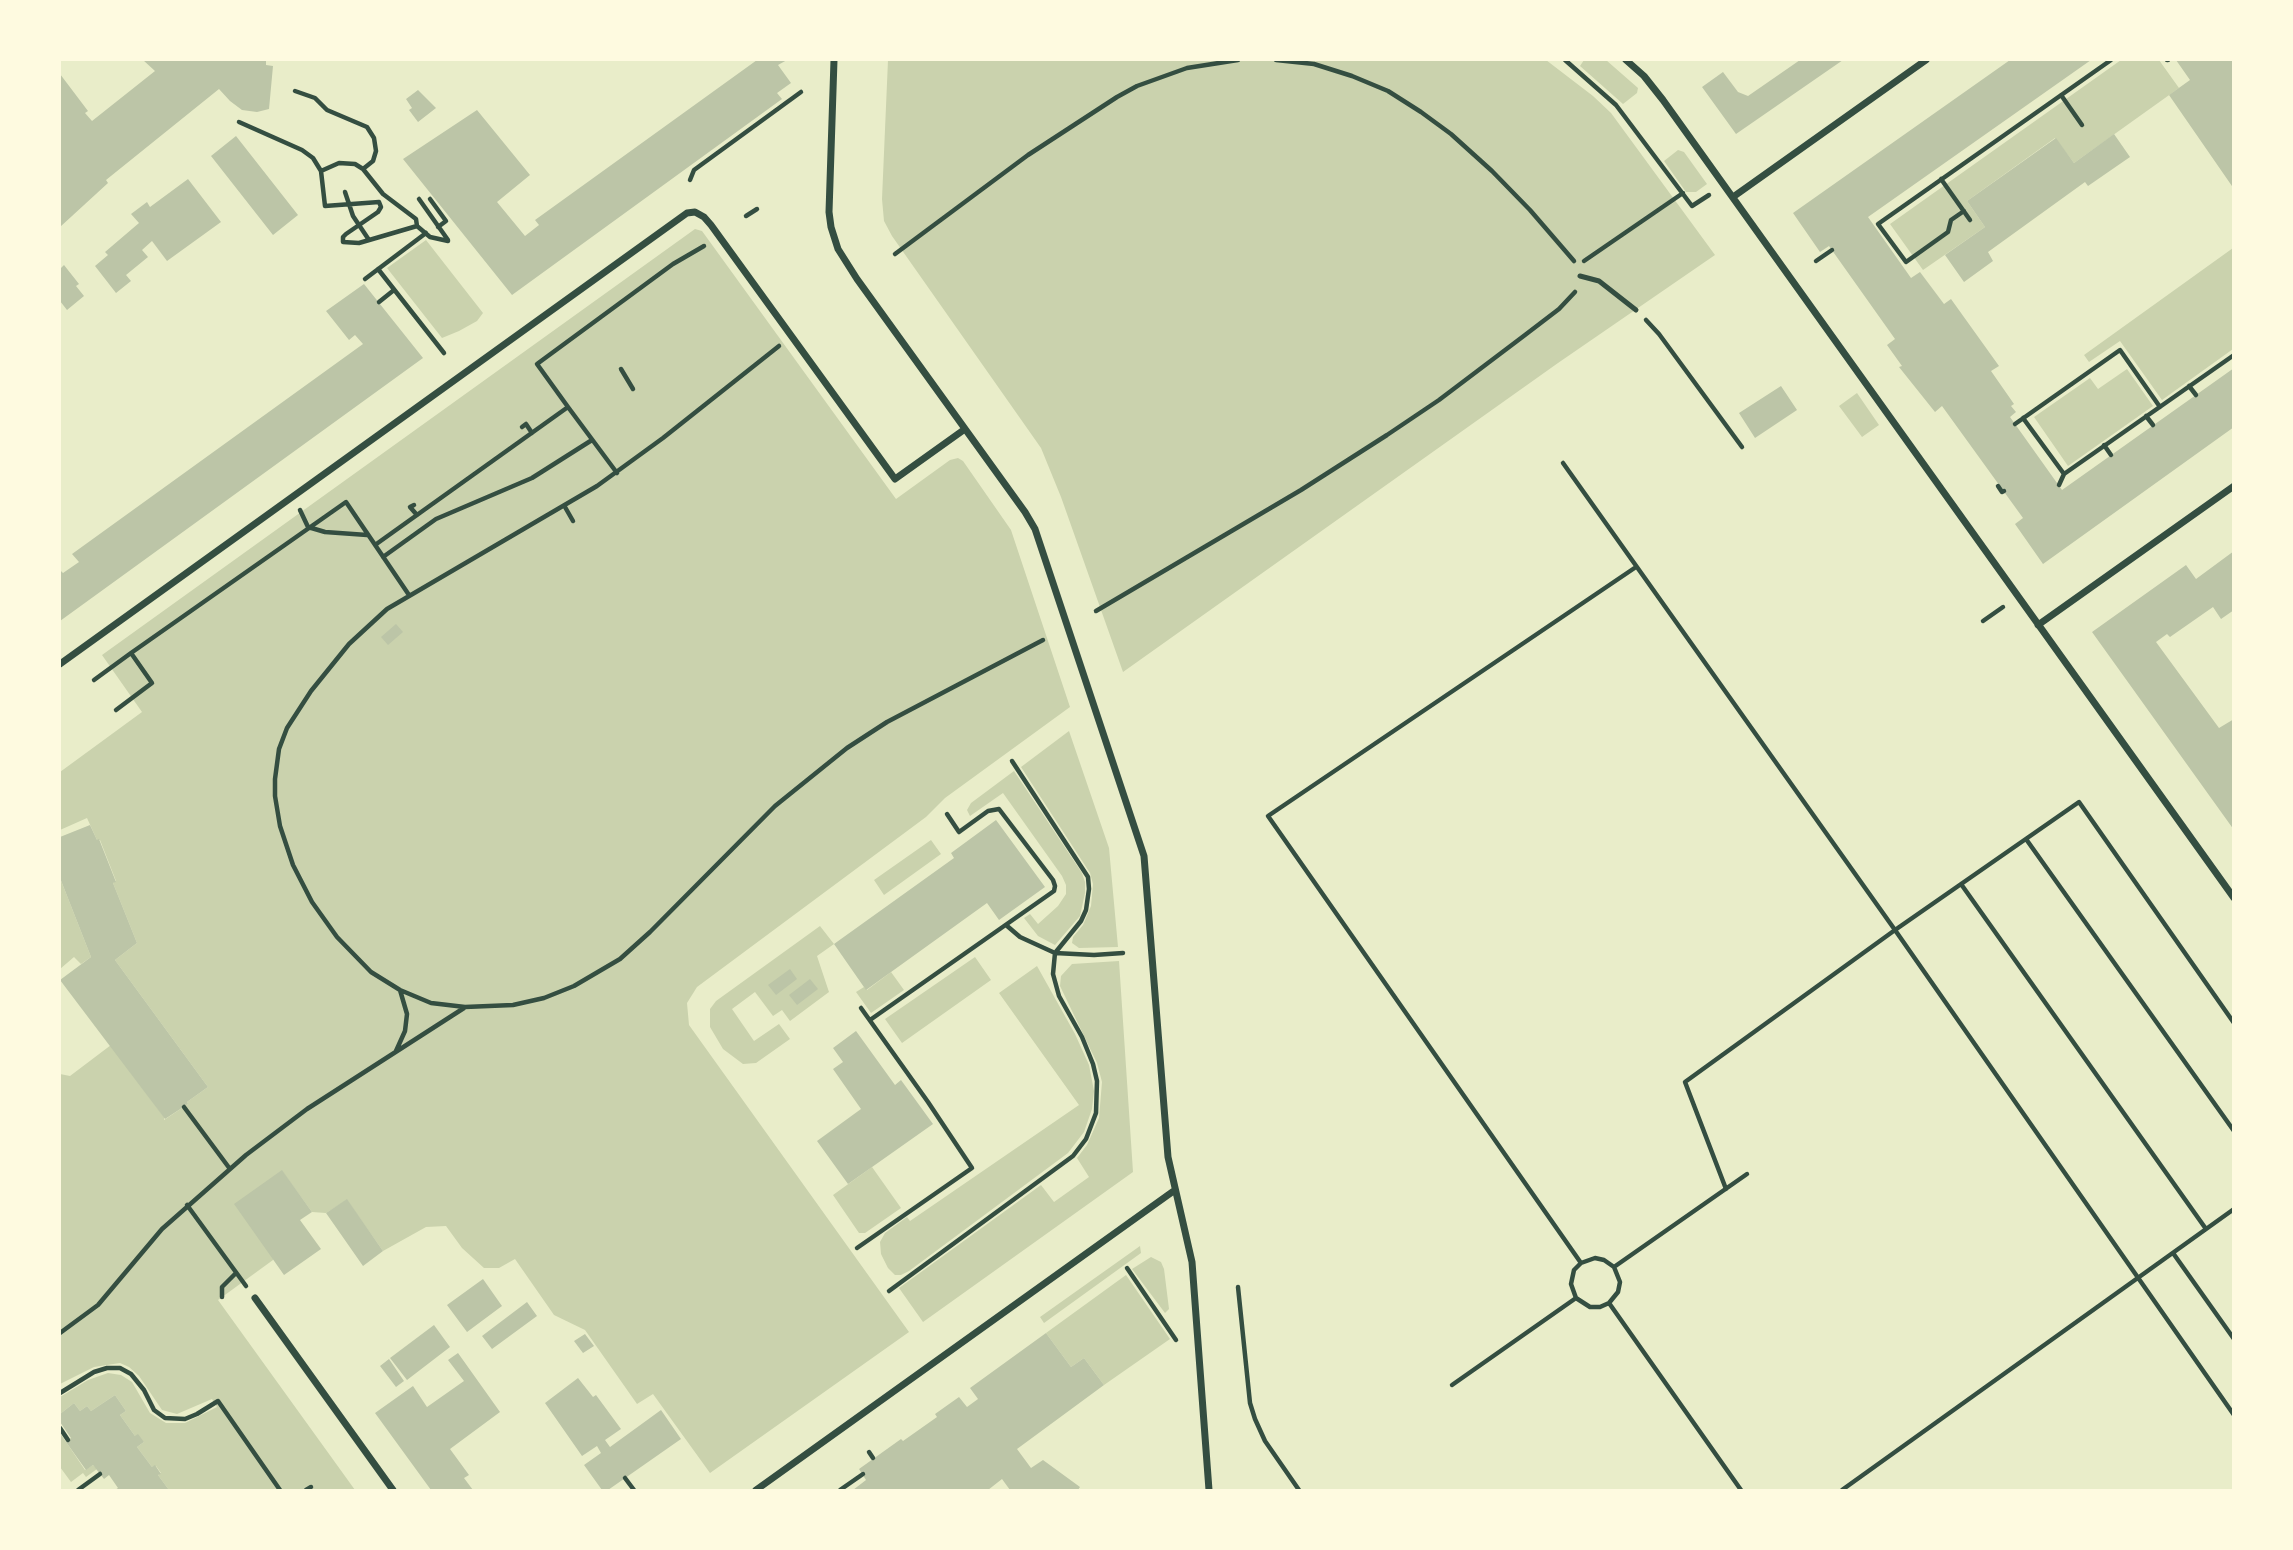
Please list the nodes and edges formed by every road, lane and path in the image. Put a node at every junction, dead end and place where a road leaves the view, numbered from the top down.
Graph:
1 (834, 60) edge
2 (1238, 60) edge
3 (1276, 60) edge
4 (1565, 60) edge
5 (1626, 60) edge
6 (1926, 60) edge
7 (2111, 60) edge
8 (1302, 61) edge
9 (296, 91) dead end
10 (801, 92) dead end
11 (2061, 95) junction
12 (239, 122) dead end
13 (2082, 125) dead end
14 (363, 169) junction
15 (321, 171) junction
16 (1941, 179) junction
17 (690, 180) dead end
18 (345, 192) dead end
19 (1713, 192) dead end
20 (1681, 195) junction
21 (385, 196) junction
22 (1733, 197) junction
23 (419, 199) dead end
24 (430, 199) dead end
25 (379, 202) junction
26 (350, 205) junction
27 (757, 209) dead end
28 (1964, 211) junction
29 (746, 216) dead end
30 (1970, 220) dead end
31 (361, 225) junction
32 (417, 226) junction
33 (438, 227) junction
34 (426, 233) junction
35 (369, 240) junction
36 (710, 242) dead end
37 (1832, 250) dead end
38 (895, 254) dead end
39 (1816, 261) dead end
40 (378, 269) junction
41 (1580, 276) joint
42 (365, 279) dead end
43 (394, 290) junction
44 (379, 302) dead end
45 (1636, 310) joint
46 (783, 343) dead end
47 (444, 354) dead end
48 (2233, 357) edge
49 (621, 369) dead end
50 (2189, 386) junction
51 (632, 389) dead end
52 (2196, 395) dead end
53 (2160, 407) junction
54 (568, 408) junction
55 (2146, 416) junction
56 (2024, 418) junction
57 (2015, 424) dead end
58 (2153, 425) dead end
59 (522, 427) dead end
60 (965, 429) junction
61 (532, 433) junction
62 (592, 440) junction
63 (2104, 445) junction
64 (1742, 447) dead end
65 (2111, 455) dead end
66 (1563, 463) dead end
67 (617, 473) junction
68 (2063, 474) junction
69 (2059, 485) dead end
70 (1998, 486) dead end
71 (2234, 486) edge
72 (2004, 491) dead end
73 (293, 495) junction
74 (414, 505) dead end
75 (565, 506) junction
76 (417, 515) junction
77 (573, 521) dead end
78 (309, 527) junction
79 (368, 535) junction
80 (375, 545) junction
81 (383, 557) junction
82 (1636, 567) junction
83 (409, 595) junction
84 (2007, 604) dead end
85 (1096, 611) dead end
86 (1983, 621) dead end
87 (2038, 625) junction
88 (1043, 640) dead end
89 (131, 653) junction
90 (60, 664) edge
91 (94, 680) dead end
92 (116, 710) dead end
93 (1012, 761) dead end
94 (947, 814) dead end
95 (2026, 839) junction
96 (1961, 884) junction
97 (2234, 898) edge
98 (1006, 925) junction
99 (1895, 930) junction
100 (1055, 953) junction
101 (1123, 953) dead end
102 (400, 990) junction
103 (465, 1007) junction
104 (861, 1008) dead end
105 (870, 1020) junction
106 (2234, 1023) edge
107 (396, 1052) junction
108 (184, 1107) dead end
109 (2234, 1131) edge
110 (230, 1169) junction
111 (1747, 1174) dead end
112 (1726, 1189) junction
113 (1175, 1190) junction
114 (187, 1205) junction
115 (2234, 1209) edge
116 (2206, 1229) junction
117 (857, 1248) dead end
118 (2173, 1253) junction
119 (1581, 1263) junction
120 (1614, 1267) junction
121 (1127, 1268) dead end
122 (236, 1273) junction
123 (2139, 1277) junction
124 (1238, 1287) dead end
125 (889, 1291) dead end
126 (222, 1297) dead end
127 (255, 1298) joint
128 (1576, 1298) junction
129 (1609, 1303) junction
130 (60, 1333) edge
131 (2234, 1339) edge
132 (1176, 1340) dead end
133 (1451, 1384) dead end
134 (60, 1393) edge
135 (2234, 1415) edge
136 (60, 1428) edge
137 (68, 1440) dead end
138 (869, 1452) dead end
139 (873, 1458) dead end
140 (100, 1474) dead end
141 (863, 1474) dead end
142 (625, 1478) dead end
143 (311, 1487) dead end
144 (78, 1490) edge
145 (280, 1490) edge
146 (306, 1490) edge
147 (393, 1490) edge
148 (634, 1490) edge
149 (756, 1490) edge
150 (840, 1490) edge
151 (1209, 1490) edge
152 (1299, 1490) edge
153 (1741, 1490) edge
154 (1842, 1490) edge

1 - 60 street
2 - 38 path
3 - 8 path
4 - 20 path
5 - 22 street
6 - 22 street
7 - 11 path
8 - 20 path
9 - 14 path
10 - 17 path
11 - 13 path
11 - 16 path
12 - 15 path
14 - 15 path
14 - 21 path
15 - 26 path
16 - 28 path
16 - 28 path
18 - 26 path
19 - 20 path
21 - 25 path
21 - 32 path
22 - 87 street
23 - 33 path
24 - 33 path
25 - 26 path
25 - 31 path
26 - 31 path
27 - 29 path
28 - 30 path
31 - 35 path
31 - 35 path
32 - 34 path
32 - 35 path
33 - 34 path
34 - 40 path
36 - 54 path
37 - 39 path
40 - 42 path
40 - 43 path
41 - 45 lane
41 - 85 path
43 - 44 path
43 - 47 path
45 - 64 path
46 - 67 path
48 - 50 path
49 - 51 path
50 - 52 path
50 - 53 path
53 - 55 path
53 - 56 path
54 - 61 path
54 - 62 path
55 - 58 path
55 - 63 path
56 - 57 path
56 - 68 path
59 - 61 path
60 - 73 street
60 - 113 street
61 - 76 path
62 - 67 path
62 - 81 path
63 - 65 path
63 - 68 path
66 - 82 path
67 - 75 path
68 - 69 path
70 - 72 path
71 - 87 street
73 - 78 path
73 - 90 street
74 - 76 path
75 - 77 path
75 - 83 path
76 - 80 path
78 - 79 path
78 - 79 path
78 - 89 path
79 - 80 path
80 - 81 path
81 - 83 path
82 - 99 path
82 - 119 path
83 - 102 path
84 - 86 path
87 - 97 street
88 - 103 path
89 - 91 path
89 - 92 path
93 - 100 path
94 - 98 path
95 - 96 path
95 - 106 path
95 - 109 path
96 - 99 path
96 - 116 path
98 - 100 path
98 - 105 path
99 - 112 path
99 - 123 path
100 - 101 path
100 - 125 path
102 - 103 path
102 - 107 path
103 - 107 path
104 - 105 path
105 - 117 path
107 - 110 path
108 - 110 path
110 - 114 path
111 - 112 path
112 - 120 path
113 - 149 street
113 - 151 street
114 - 122 path
114 - 130 path
115 - 116 path
116 - 118 path
118 - 123 path
118 - 131 path
119 - 120 path
119 - 128 path
120 - 129 path
121 - 132 path
122 - 126 path
122 - 127 path
123 - 135 path
123 - 154 path
124 - 152 path
127 - 147 street
128 - 129 path
128 - 133 path
129 - 153 path
134 - 145 path
136 - 137 path
138 - 139 path
140 - 144 path
141 - 150 path
142 - 148 path
143 - 146 path

